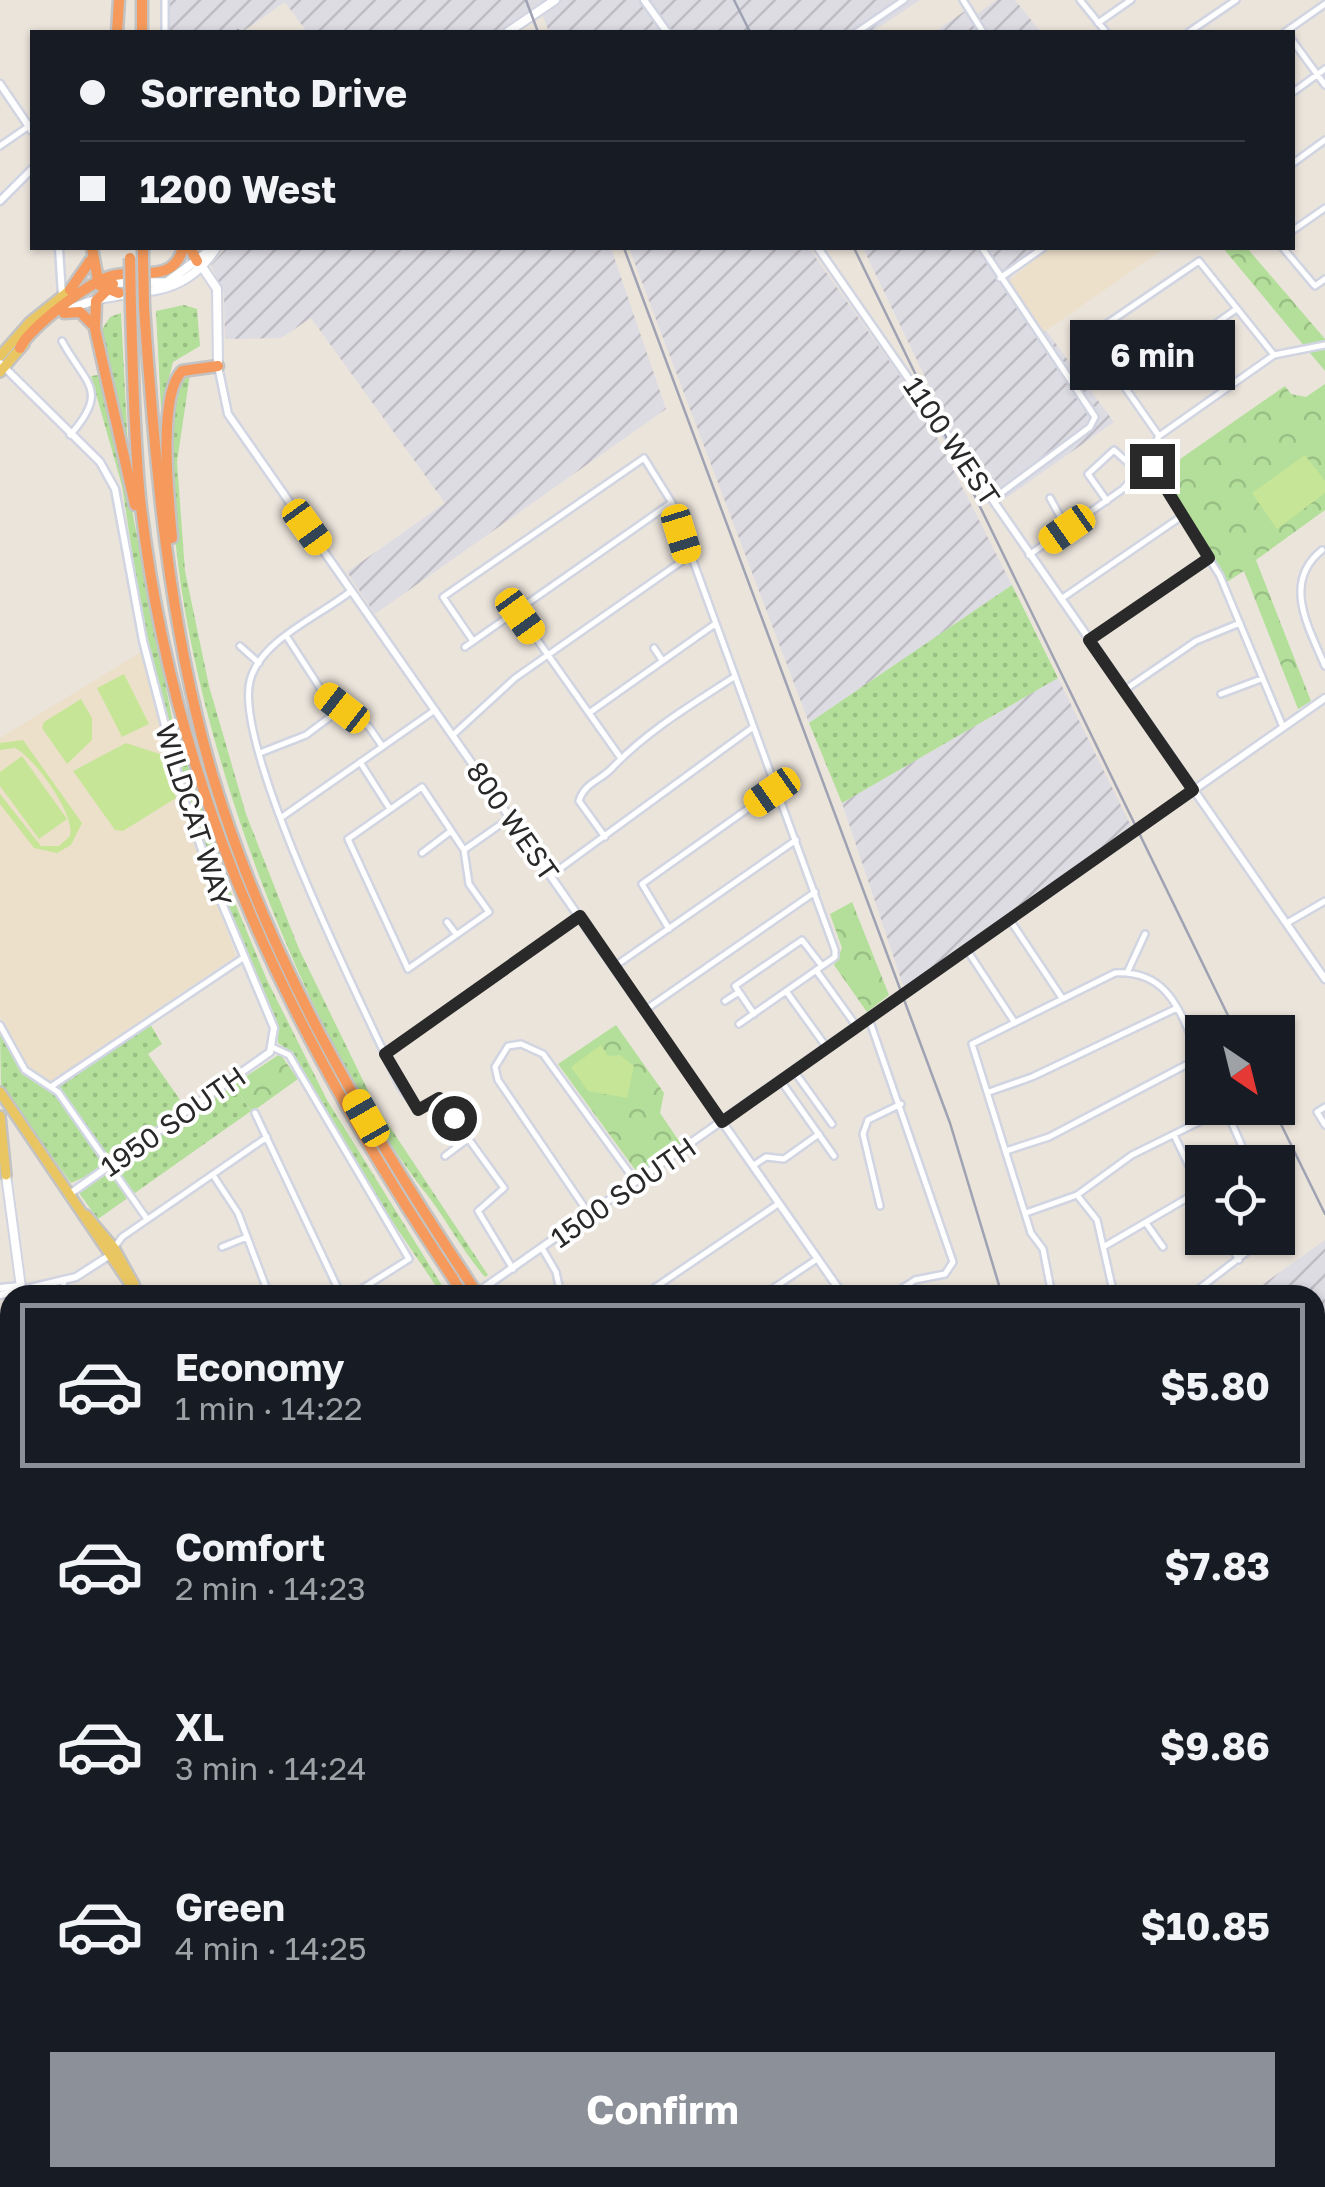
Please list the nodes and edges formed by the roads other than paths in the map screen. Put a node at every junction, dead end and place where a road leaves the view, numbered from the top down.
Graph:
1 (122, 0) edge
2 (165, 0) edge
3 (555, 0) edge
4 (644, 0) edge
5 (904, 0) edge
6 (963, 0) edge
7 (1080, 0) edge
8 (1131, 0) edge
9 (1236, 0) edge
10 (1325, 4) edge
11 (142, 5) edge
12 (1098, 23) junction
13 (121, 30) edge
14 (144, 30) edge
15 (165, 30) edge
16 (511, 30) edge
17 (666, 30) edge
18 (860, 30) edge
19 (982, 30) edge
20 (1104, 30) edge
21 (1193, 30) edge
22 (1289, 30) edge
23 (1295, 44) edge
24 (1325, 70) edge
25 (1318, 74) junction
26 (0, 84) edge
27 (1325, 84) edge
28 (1295, 91) edge
29 (30, 127) edge
30 (30, 129) edge
31 (1325, 140) edge
32 (0, 146) edge
33 (1295, 162) edge
34 (30, 172) edge
35 (0, 201) edge
36 (1325, 208) edge
37 (1295, 230) edge
38 (59, 250) edge
39 (185, 250) edge
40 (188, 250) edge
41 (213, 250) edge
42 (819, 250) edge
43 (983, 250) edge
44 (1039, 250) edge
45 (1285, 250) edge
46 (92, 252) edge
47 (130, 253) edge
48 (143, 253) edge
49 (200, 264) junction
50 (1000, 278) junction
51 (1325, 279) edge
52 (106, 289) junction
53 (66, 293) junction
54 (138, 308) junction
55 (1235, 310) junction
56 (64, 313) junction
57 (95, 329) junction
58 (62, 341) dead end
59 (1325, 344) edge
60 (20, 348) junction
61 (1274, 355) junction
62 (1, 365) edge
63 (218, 366) junction
64 (1126, 387) junction
65 (70, 435) junction
66 (1160, 436) junction
67 (1147, 459) junction
68 (1138, 472) junction
69 (1050, 498) dead end
70 (992, 500) junction
71 (1107, 501) junction
72 (672, 502) junction
73 (1182, 516) junction
74 (1067, 529) junction
75 (1322, 550) dead end
76 (1029, 555) junction
77 (688, 557) junction
78 (1209, 558) junction
79 (352, 590) junction
80 (155, 594) junction
81 (1060, 599) junction
82 (176, 609) junction
83 (517, 611) junction
84 (1240, 623) junction
85 (716, 624) junction
86 (287, 636) junction
87 (1089, 640) junction
88 (473, 642) junction
89 (240, 646) dead end
90 (465, 647) dead end
91 (654, 648) dead end
92 (548, 653) junction
93 (662, 660) junction
94 (259, 662) junction
95 (1325, 666) edge
96 (734, 677) junction
97 (1261, 679) junction
98 (1123, 691) junction
99 (1220, 694) dead end
100 (1325, 698) edge
101 (342, 708) junction
102 (436, 710) junction
103 (590, 713) junction
104 (752, 728) junction
105 (1283, 728) junction
106 (454, 735) junction
107 (382, 746) junction
108 (260, 753) junction
109 (620, 757) junction
110 (360, 762) junction
111 (777, 788) junction
112 (1193, 790) junction
113 (390, 809) junction
114 (282, 817) junction
115 (511, 818) junction
116 (452, 831) junction
117 (605, 837) junction
118 (796, 840) junction
119 (464, 850) junction
120 (422, 854) dead end
121 (551, 874) junction
122 (815, 892) junction
123 (1325, 901) edge
124 (580, 916) junction
125 (1010, 920) junction
126 (446, 922) dead end
127 (1287, 923) junction
128 (669, 930) junction
129 (456, 934) junction
130 (1145, 934) dead end
131 (967, 950) junction
132 (244, 958) junction
133 (615, 966) junction
134 (819, 968) junction
135 (1128, 973) junction
136 (1325, 979) edge
137 (786, 991) junction
138 (739, 992) junction
139 (1062, 998) junction
140 (725, 1002) dead end
141 (1177, 1008) junction
142 (645, 1010) junction
143 (754, 1014) junction
144 (869, 1019) junction
145 (1015, 1023) junction
146 (740, 1024) dead end
147 (1185, 1024) edge
148 (0, 1025) edge
149 (857, 1027) junction
150 (272, 1047) junction
151 (827, 1048) junction
152 (385, 1054) junction
153 (1185, 1068) edge
154 (794, 1071) junction
155 (780, 1081) junction
156 (52, 1086) junction
157 (0, 1092) edge
158 (989, 1092) junction
159 (902, 1104) junction
160 (1325, 1107) edge
161 (256, 1113) dead end
162 (0, 1116) edge
163 (722, 1122) junction
164 (832, 1124) dead end
165 (1325, 1124) edge
166 (1193, 1125) edge
167 (819, 1134) junction
168 (1174, 1135) junction
169 (267, 1137) junction
170 (469, 1138) junction
171 (1006, 1151) junction
172 (445, 1156) dead end
173 (834, 1156) dead end
174 (0, 1157) edge
175 (1185, 1157) edge
176 (110, 1165) junction
177 (753, 1166) junction
178 (6, 1175) junction
179 (213, 1175) junction
180 (636, 1182) junction
181 (70, 1193) junction
182 (1077, 1195) junction
183 (1185, 1201) edge
184 (779, 1204) junction
185 (880, 1206) dead end
186 (1024, 1208) junction
187 (590, 1215) junction
188 (146, 1219) junction
189 (1146, 1223) junction
190 (247, 1237) junction
191 (1105, 1246) junction
192 (1163, 1246) dead end
193 (222, 1247) dead end
194 (542, 1248) junction
195 (112, 1251) junction
196 (1236, 1255) edge
197 (1245, 1255) edge
198 (817, 1258) junction
199 (1239, 1260) junction
200 (512, 1269) junction
201 (460, 1278) junction
202 (63, 1280) junction
203 (21, 1285) edge
204 (44, 1285) edge
205 (64, 1285) edge
206 (135, 1285) edge
207 (265, 1285) edge
208 (336, 1285) edge
209 (368, 1285) edge
210 (462, 1285) edge
211 (467, 1285) edge
212 (490, 1285) edge
213 (559, 1285) edge
214 (659, 1285) edge
215 (778, 1285) edge
216 (836, 1285) edge
217 (907, 1285) edge
218 (1050, 1285) edge
219 (1112, 1285) edge
220 (1205, 1285) edge

1 - 13 highway
2 - 15 street
3 - 16 main road
4 - 17 street
5 - 18 street
6 - 19 street
7 - 12 street
8 - 12 street
9 - 21 street
10 - 22 street
11 - 14 highway
12 - 20 street
23 - 25 street
24 - 25 street
25 - 27 street
25 - 28 street
26 - 29 street
30 - 32 street
31 - 33 street
34 - 35 street
36 - 37 street
38 - 53 street
39 - 52 highway
40 - 49 highway
41 - 49 main road
42 - 70 street, 1100 WEST
43 - 50 street
44 - 50 street
45 - 51 street
46 - 52 highway
46 - 53 highway
47 - 54 highway, bridge
48 - 54 highway, bridge
49 - 52 main road
49 - 63 main road
50 - 70 street
52 - 53 main road
52 - 56 main road
52 - 57 highway
52 - 60 highway
53 - 62 main road
54 - 80 highway
54 - 82 highway
55 - 61 street
55 - 64 street
55 - 64 street
56 - 57 highway
56 - 60 main road
57 - 80 highway
58 - 65 street
59 - 61 street
60 - 62 main road
61 - 66 street
62 - 65 street, WILDCAT WAY
63 - 79 street, 800 WEST
63 - 82 highway
64 - 66 street
65 - 132 street, WILDCAT WAY
66 - 67 street
67 - 68 street
67 - 73 street
68 - 71 street
68 - 71 street
69 - 74 street
70 - 76 street, 1100 WEST
71 - 74 street
72 - 77 street
72 - 83 street
72 - 88 street
73 - 78 street
73 - 81 street
74 - 76 street
75 - 95 street
76 - 81 street, 1100 WEST
77 - 85 street
77 - 92 street
78 - 84 street
78 - 87 street
79 - 86 street
79 - 102 street, 800 WEST
80 - 201 highway
81 - 87 street, 1100 WEST
82 - 201 highway
83 - 88 street
83 - 92 street
84 - 97 street
84 - 98 street
85 - 93 street
85 - 96 street
86 - 94 street
86 - 101 street
87 - 98 street, 1100 WEST
88 - 90 street
89 - 94 street
91 - 93 street
92 - 103 street
92 - 106 street
93 - 103 street
94 - 108 street
96 - 104 street
96 - 109 street
97 - 99 street
97 - 105 street
98 - 112 street, 1100 WEST
100 - 105 street, 1500 SOUTH
101 - 107 street
101 - 108 street
102 - 106 street, 800 WEST
102 - 107 street
103 - 109 street
104 - 111 street
104 - 117 street
105 - 112 street, 1500 SOUTH
106 - 115 street, 800 WEST
107 - 110 street
108 - 114 street
109 - 117 street
110 - 113 street
110 - 114 street
111 - 118 street
111 - 128 street
112 - 125 street, 1500 SOUTH
112 - 127 street, 1100 WEST
113 - 116 street
113 - 129 street
114 - 152 street
115 - 119 street
115 - 121 street, 800 WEST
116 - 119 street
116 - 120 street
117 - 121 street
118 - 122 street
118 - 128 street
119 - 129 street
121 - 124 street, 800 WEST
122 - 134 street
122 - 142 street
123 - 127 street
124 - 133 street, 800 WEST
124 - 152 street
125 - 131 street, 1500 SOUTH
125 - 139 street
126 - 129 street
127 - 136 street, 1100 WEST
128 - 133 street
130 - 135 street
131 - 144 street, 1500 SOUTH
131 - 145 street
132 - 150 street, WILDCAT WAY
132 - 156 street
133 - 142 street, 800 WEST
134 - 137 street
134 - 138 street
134 - 149 street
135 - 139 street
135 - 141 street
137 - 143 street
137 - 151 street
138 - 140 street
138 - 143 street
139 - 145 street
141 - 147 street
141 - 158 street
142 - 163 street, 800 WEST
143 - 146 street
144 - 149 street, 1500 SOUTH
144 - 159 street
145 - 158 street
148 - 156 street
149 - 151 street, 1500 SOUTH
150 - 176 street, 1950 SOUTH
150 - 209 street
151 - 154 street, 1500 SOUTH
152 - 170 street
153 - 171 street
154 - 155 street, 1500 SOUTH
154 - 164 street
155 - 163 street, 1500 SOUTH
155 - 167 street
156 - 176 street
157 - 181 main road
158 - 171 street
159 - 185 street
159 - 217 street
160 - 165 street
161 - 169 street
162 - 178 main road
163 - 177 street, 800 WEST
163 - 180 street, 1500 SOUTH
166 - 168 street
167 - 173 street
167 - 177 street
168 - 175 street
168 - 182 street
169 - 179 street
169 - 208 street
170 - 172 street
170 - 200 street
171 - 186 street
174 - 178 main road
176 - 181 street, 1950 SOUTH
176 - 188 street
177 - 184 street, 800 WEST
178 - 203 main road
179 - 188 street
179 - 190 street
180 - 187 street, 1500 SOUTH
180 - 187 street
181 - 195 main road
182 - 186 street
182 - 191 street
183 - 189 street
184 - 198 street, 800 WEST
184 - 214 street
186 - 218 street
187 - 194 street, 1500 SOUTH
188 - 195 street
189 - 191 street
189 - 192 street
190 - 193 street
190 - 207 street
191 - 219 street
194 - 200 street, 1500 SOUTH
194 - 213 street
195 - 202 street
195 - 206 main road
196 - 199 street
197 - 199 street
198 - 215 street
198 - 216 street, 800 WEST
199 - 220 street
200 - 212 street, 1500 SOUTH
201 - 210 highway
201 - 211 highway, bridge
202 - 204 street
202 - 205 street

